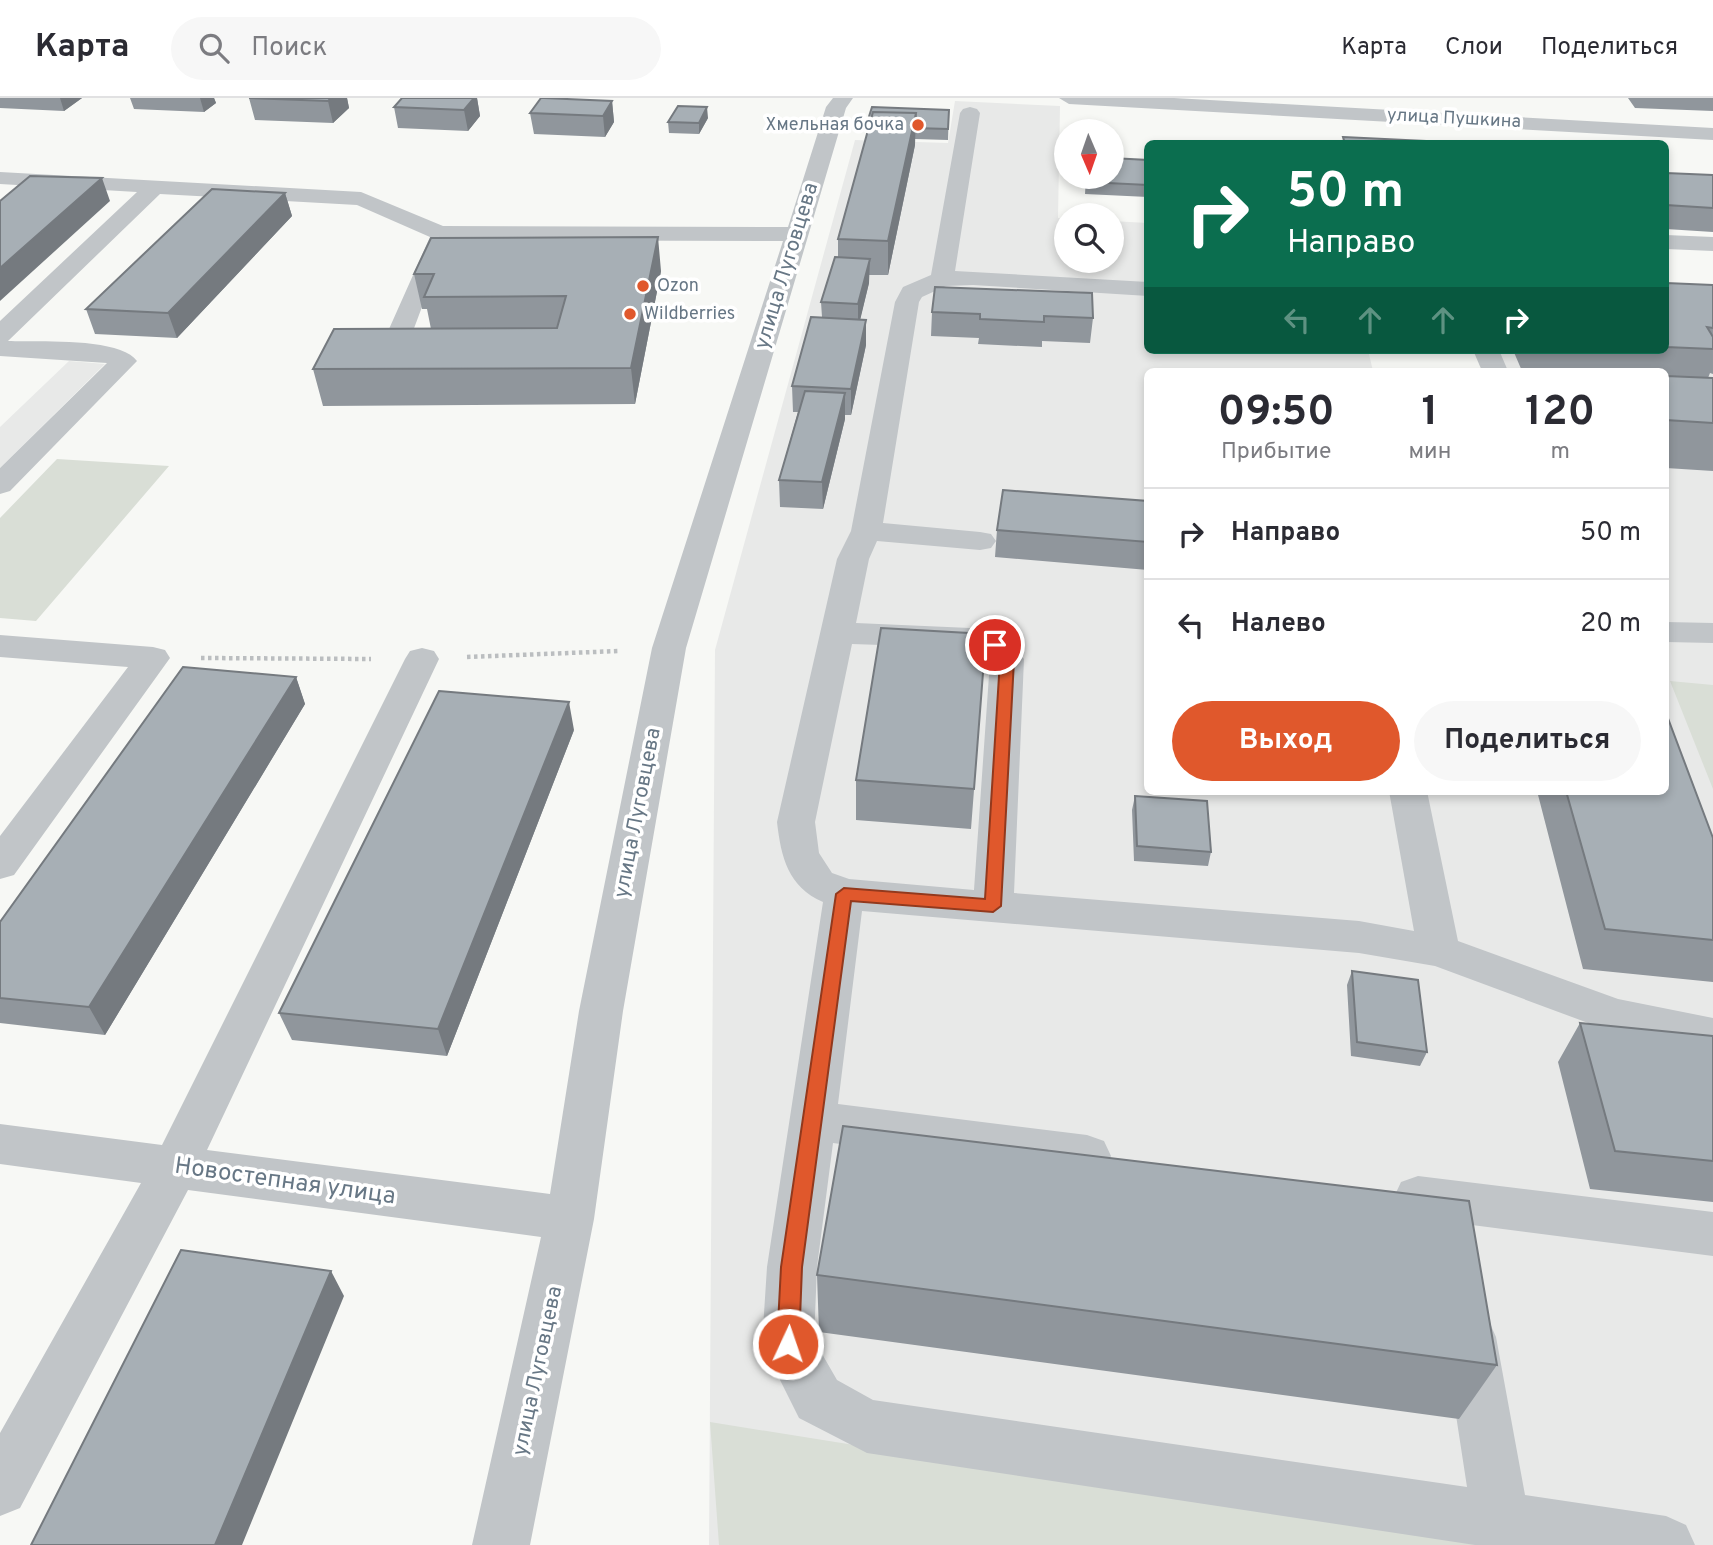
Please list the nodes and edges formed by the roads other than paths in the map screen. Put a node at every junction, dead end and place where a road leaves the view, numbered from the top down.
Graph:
1 (843, 98) edge
2 (1069, 98) edge
3 (1287, 104) edge
4 (1590, 108) dead end
5 (970, 113) dead end
6 (1601, 128) junction
7 (1713, 134) edge
8 (0, 178) edge
9 (155, 187) junction
10 (440, 233) junction
11 (797, 234) junction
12 (1669, 242) edge
13 (1713, 244) edge
14 (943, 279) junction
15 (1144, 289) edge
16 (0, 335) edge
17 (448, 347) edge
18 (0, 348) edge
19 (0, 485) edge
20 (866, 531) junction
21 (980, 541) dead end
22 (1669, 632) edge
23 (837, 633) junction
24 (1713, 633) edge
25 (0, 646) edge
26 (422, 659) road end
27 (1409, 795) edge
28 (0, 865) edge
29 (844, 894) junction
30 (993, 906) junction
31 (1438, 951) junction
32 (1713, 1036) edge
33 (812, 1121) junction
34 (0, 1144) edge
35 (1129, 1161) edge
36 (175, 1167) junction
37 (1378, 1192) edge
38 (1447, 1201) junction
39 (570, 1219) junction
40 (1713, 1234) edge
41 (0, 1488) edge
42 (1501, 1521) junction
43 (501, 1545) edge
44 (1666, 1545) edge

1 - 11 street, улица Луговцева
2 - 3 street, улица Пушкина
3 - 6 street, улица Пушкина
4 - 6 street
5 - 14 street
6 - 7 street, улица Пушкина
8 - 9 street
9 - 10 street
9 - 16 street
10 - 11 street
10 - 17 street
11 - 39 street, улица Луговцева
12 - 13 street
14 - 15 street
14 - 20 street
18 - 19 street
20 - 21 street
20 - 23 street
22 - 24 street
23 - 29 street
23 - 30 street
25 - 28 street
26 - 36 street
27 - 31 street
29 - 30 street
29 - 33 street
30 - 31 street
31 - 32 street
33 - 35 street
33 - 42 street
34 - 36 street, Новостепная улица
36 - 39 street, Новостепная улица
36 - 41 street
37 - 38 street
38 - 40 street
38 - 42 street
39 - 43 street, улица Луговцева
42 - 44 street

